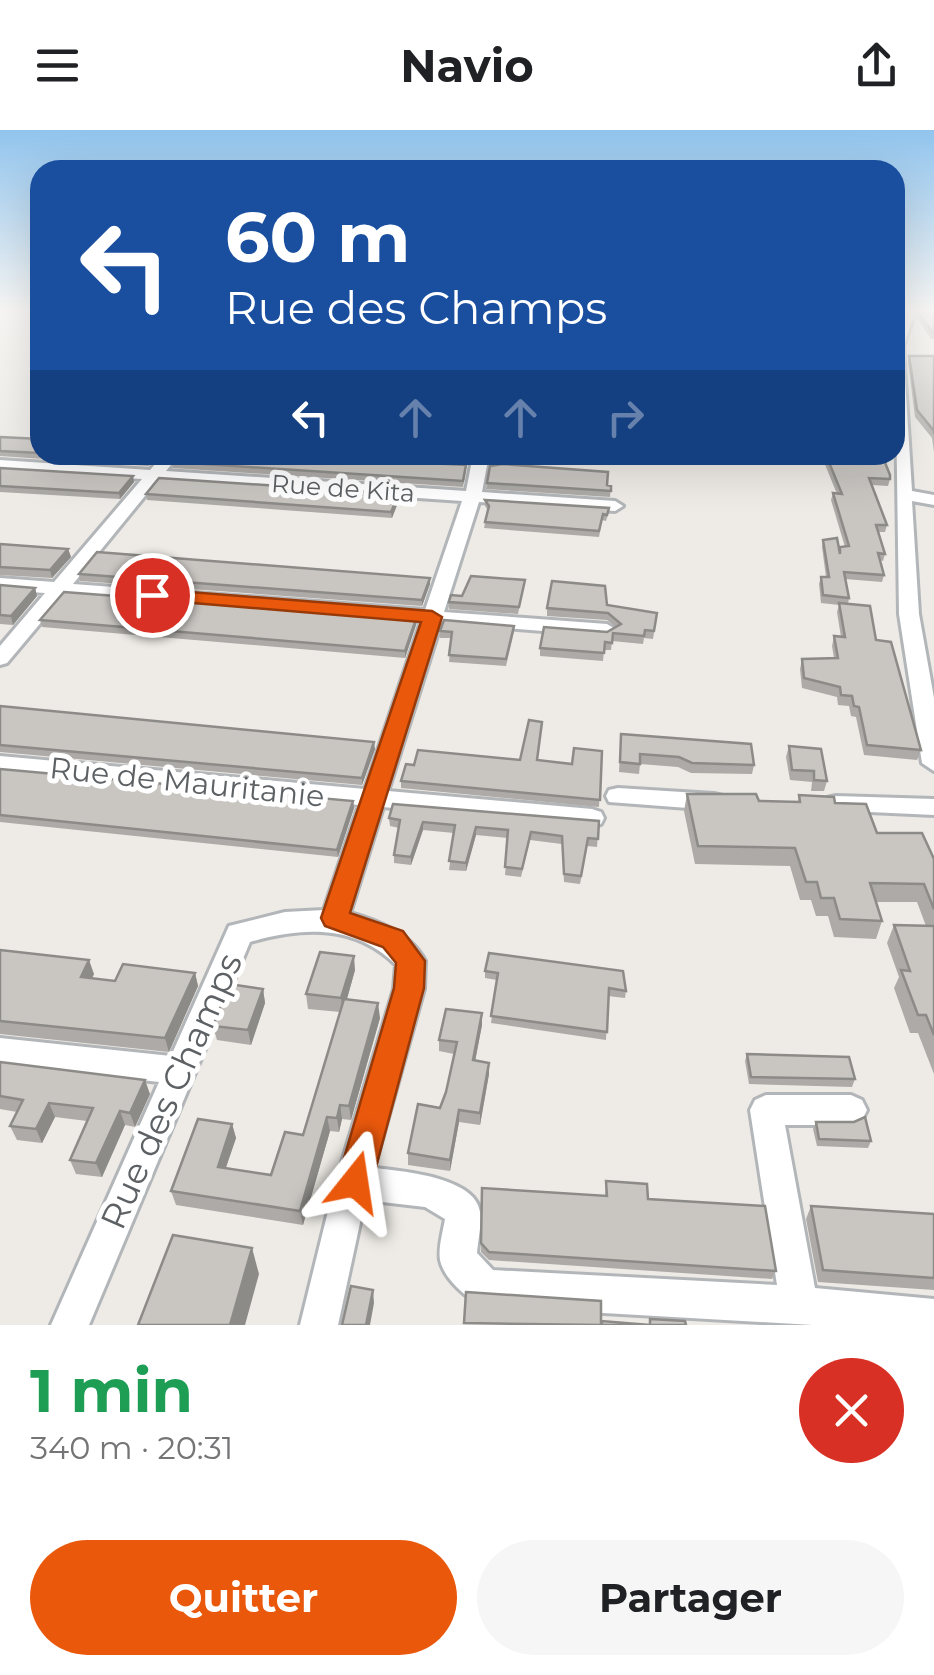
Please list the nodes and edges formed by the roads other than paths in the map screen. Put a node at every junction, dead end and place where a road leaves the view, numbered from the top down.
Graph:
1 (162, 465) edge
2 (480, 465) edge
3 (902, 465) edge
4 (0, 466) edge
5 (153, 476) junction
6 (903, 495) junction
7 (472, 496) junction
8 (934, 500) edge
9 (614, 506) dead end
10 (0, 584) edge
11 (60, 588) junction
12 (432, 617) junction
13 (607, 630) edge
14 (912, 637) junction
15 (934, 640) edge
16 (0, 659) edge
17 (934, 763) edge
18 (0, 764) edge
19 (618, 796) dead end
20 (374, 800) junction
21 (735, 802) edge
22 (813, 804) edge
23 (934, 807) edge
24 (592, 818) edge
25 (335, 918) junction
26 (0, 1051) edge
27 (178, 1070) junction
28 (852, 1110) dead end
29 (355, 1182) junction
30 (798, 1305) junction
31 (934, 1318) edge
32 (70, 1325) edge
33 (319, 1325) edge

1 - 5 street
2 - 7 street
3 - 6 street
4 - 5 street, Rue de Kita
5 - 7 street, Rue de Kita
5 - 11 street
6 - 8 street
6 - 14 street
7 - 9 street, Rue de Kita
7 - 12 street
10 - 11 street
11 - 12 street
11 - 16 street
12 - 13 street
12 - 20 street
14 - 15 street
14 - 17 street
18 - 20 street, Rue de Mauritanie
19 - 21 street
20 - 24 street, Rue de Mauritanie
20 - 25 street
22 - 23 street
25 - 27 street, Rue des Champs
25 - 29 street, Rue des Champs
26 - 27 street
27 - 32 street, Rue des Champs
28 - 30 street
29 - 30 street
29 - 33 street, Rue des Champs
30 - 31 street

